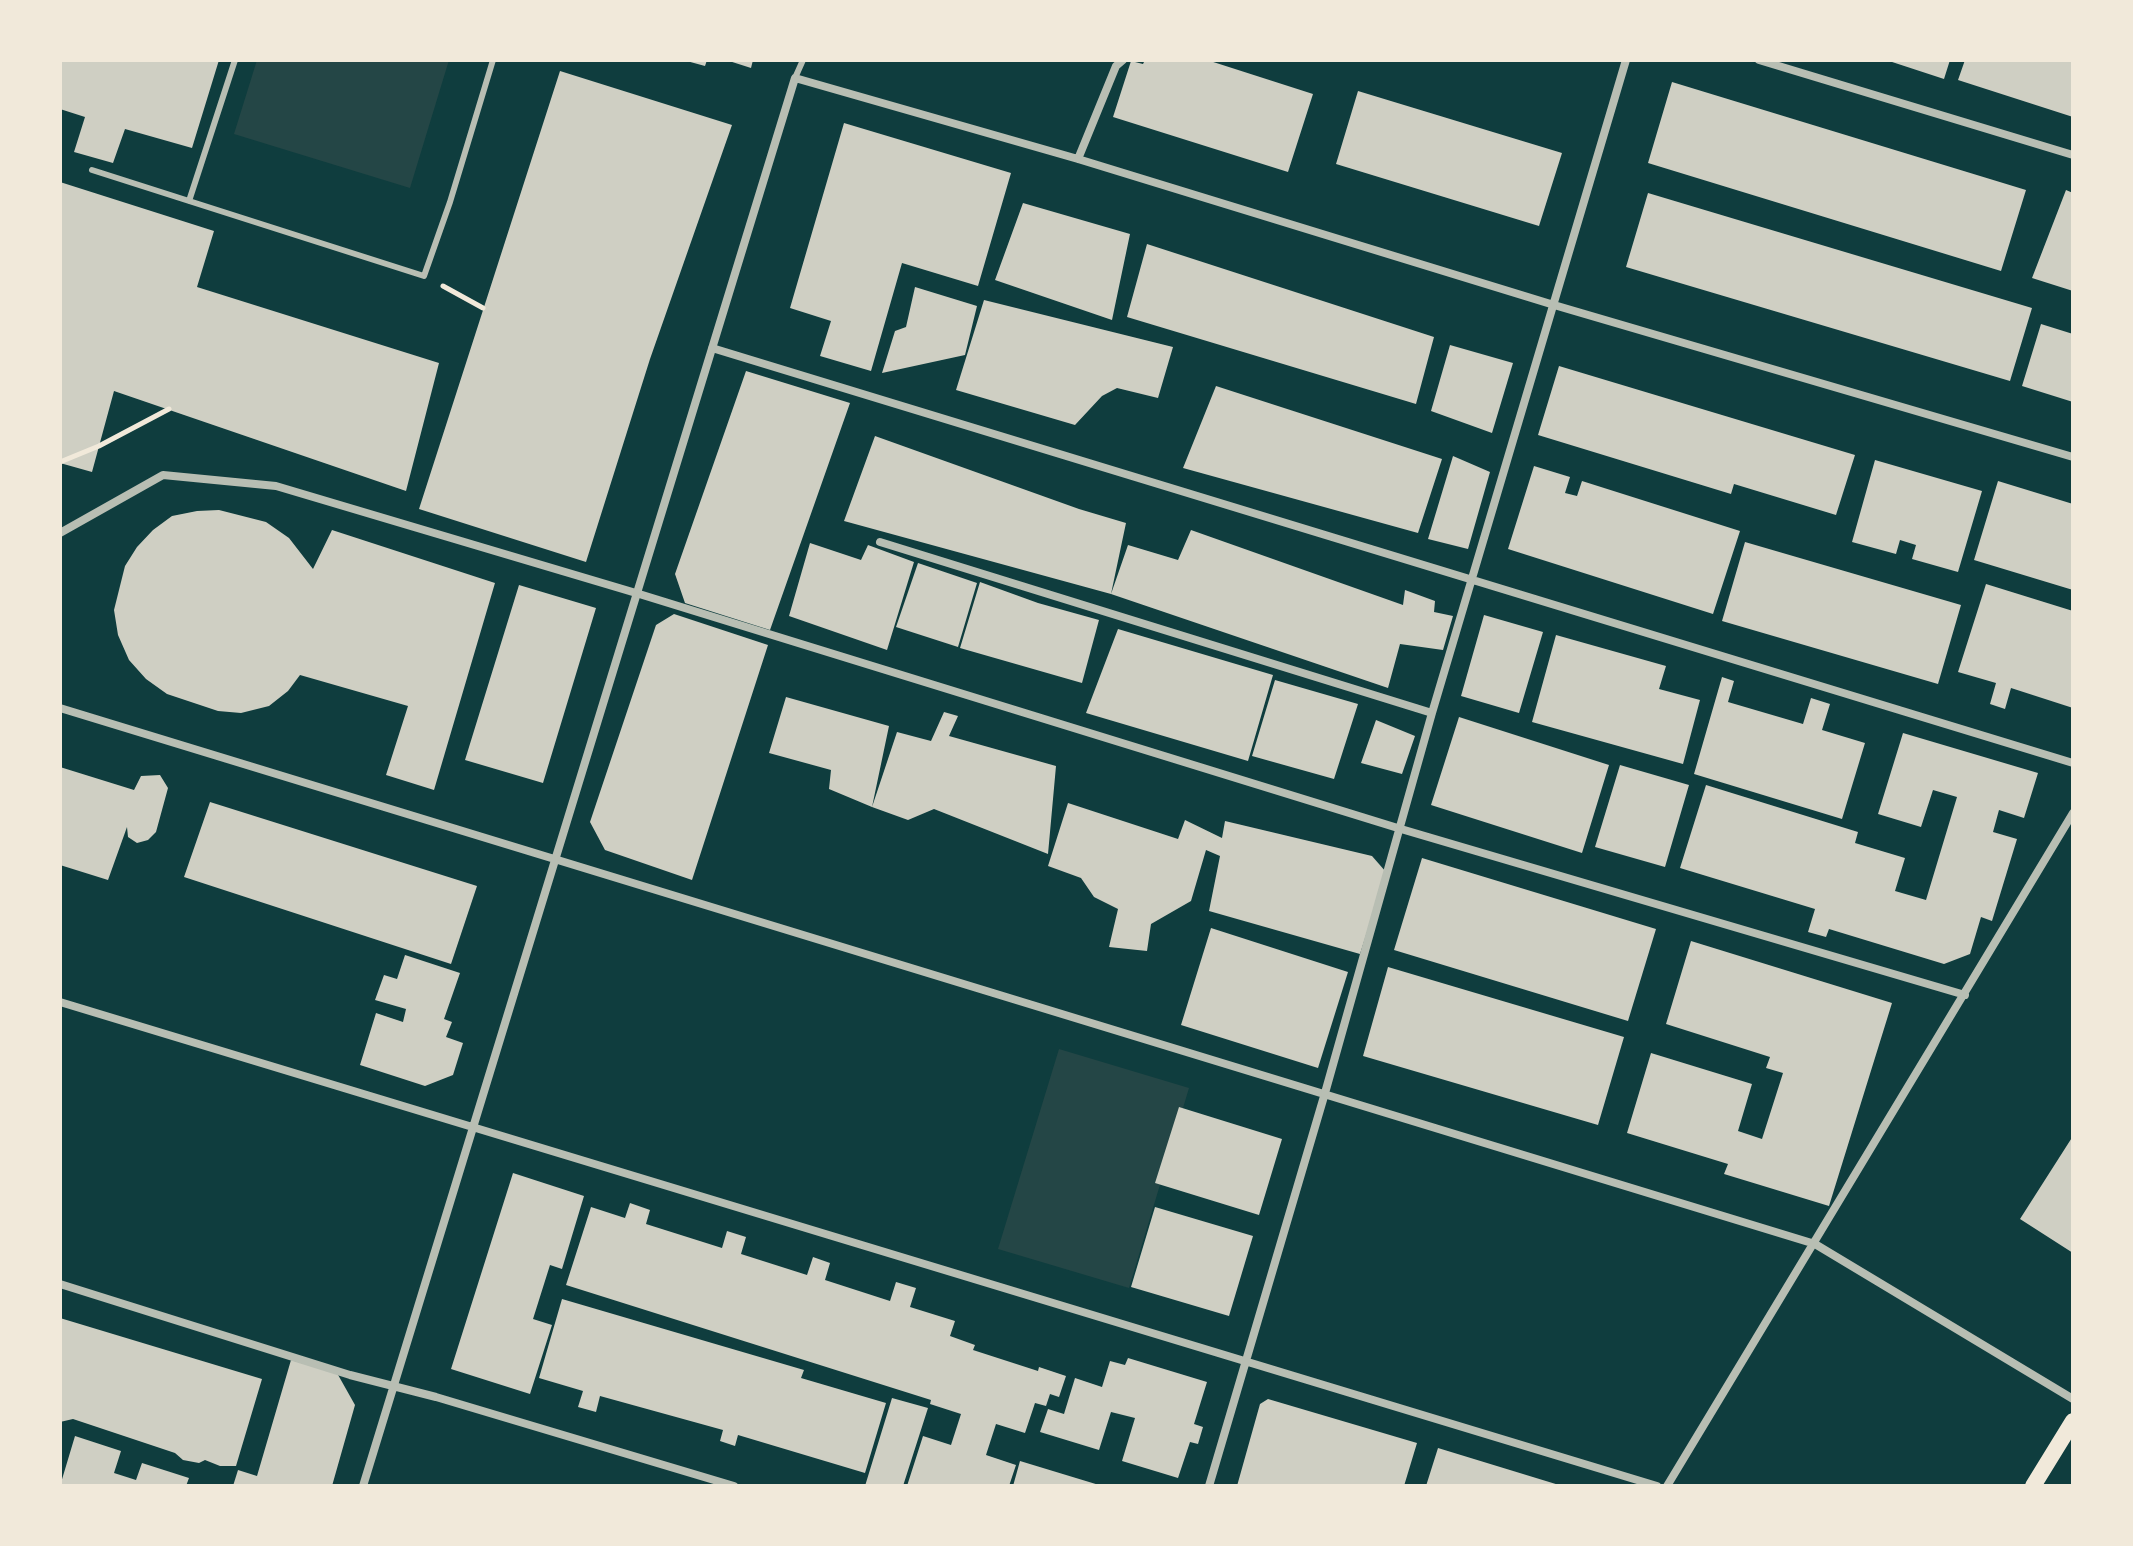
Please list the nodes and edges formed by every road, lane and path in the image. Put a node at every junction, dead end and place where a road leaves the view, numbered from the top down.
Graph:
1 (235, 60) edge
2 (493, 60) edge
3 (803, 60) edge
4 (1123, 60) edge
5 (1626, 60) edge
6 (1759, 60) edge
7 (795, 78) junction
8 (2073, 155) edge
9 (1078, 159) junction
10 (92, 170) dead end
11 (189, 201) junction
12 (424, 276) junction
13 (1554, 305) junction
14 (483, 308) dead end
15 (712, 348) junction
16 (169, 409) dead end
17 (2073, 457) edge
18 (60, 462) edge
19 (60, 533) edge
20 (880, 542) dead end
21 (1472, 578) junction
22 (636, 593) junction
23 (60, 708) edge
24 (1432, 713) junction
25 (2073, 763) edge
26 (2073, 813) edge
27 (1401, 829) junction
28 (556, 858) junction
29 (1965, 995) junction
30 (60, 1002) edge
31 (1325, 1093) junction
32 (473, 1127) junction
33 (1815, 1244) junction
34 (60, 1284) edge
35 (1244, 1361) junction
36 (392, 1386) junction
37 (2073, 1399) edge
38 (2073, 1421) edge
39 (363, 1486) edge
40 (734, 1486) edge
41 (1209, 1486) edge
42 (1657, 1486) edge
43 (1667, 1486) edge
44 (2033, 1486) edge

1 - 11 lane
2 - 12 lane
3 - 7 lane
4 - 9 street
5 - 13 street
6 - 8 street
7 - 9 street
7 - 15 street
9 - 13 street
10 - 11 lane
11 - 12 lane
12 - 14 path
13 - 17 street
13 - 21 street
15 - 21 street
15 - 22 street
16 - 18 path
19 - 22 street
20 - 24 street
21 - 24 street
21 - 25 street
22 - 27 street
22 - 28 street
23 - 28 street
24 - 27 street
26 - 29 street
27 - 29 street
27 - 31 street
28 - 31 street
28 - 32 street
29 - 33 street
30 - 32 street
31 - 33 street
31 - 35 street
32 - 35 street
32 - 36 street
33 - 37 street
33 - 43 street
34 - 36 street
35 - 41 street
35 - 42 street
36 - 39 street
36 - 40 street
38 - 44 main road

